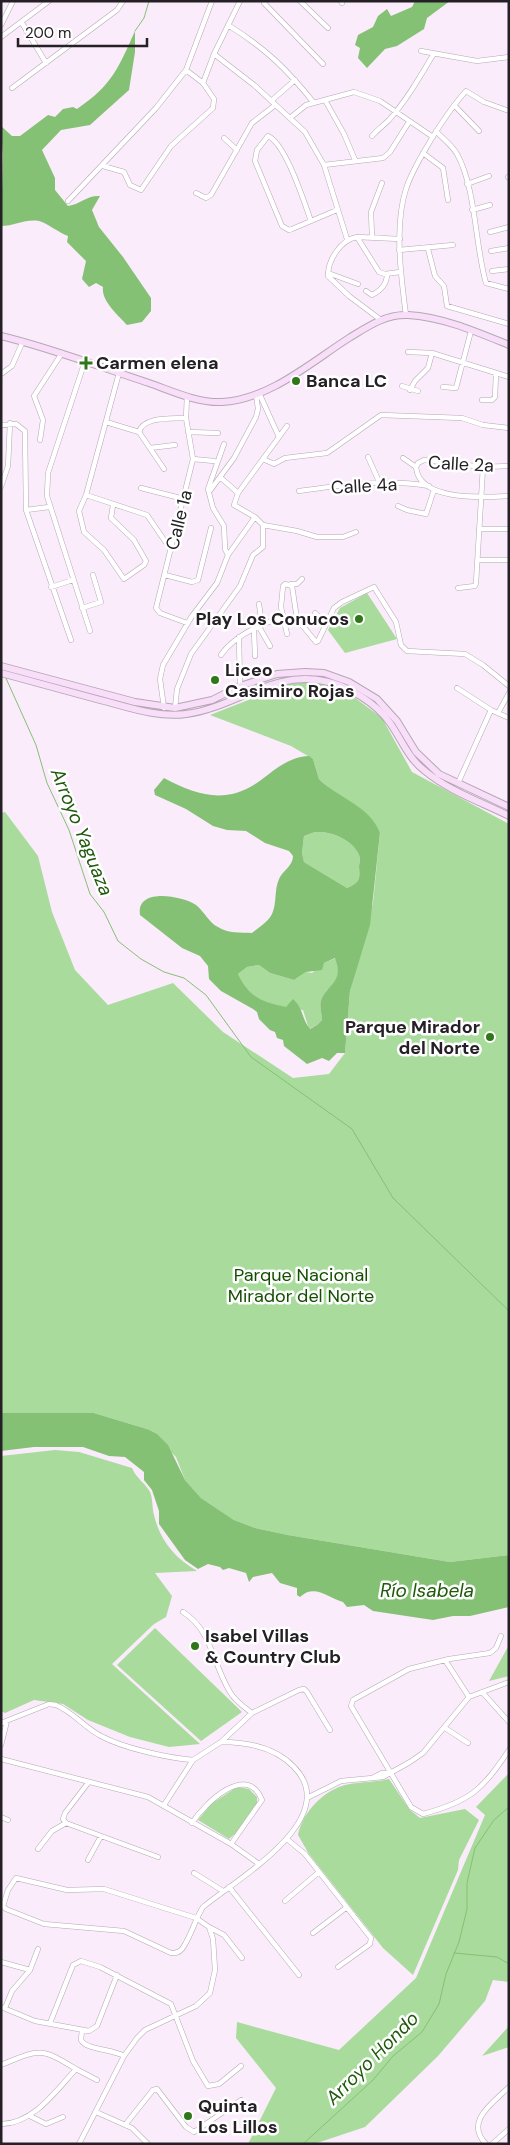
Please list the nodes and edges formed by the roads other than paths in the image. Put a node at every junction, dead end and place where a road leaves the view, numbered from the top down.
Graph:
1 (13, 1) edge
2 (49, 1) edge
3 (123, 1) edge
4 (212, 1) edge
5 (240, 1) edge
6 (258, 1) edge
7 (300, 1) edge
8 (265, 2) edge
9 (1, 10) edge
10 (7, 13) junction
11 (22, 23) junction
12 (1, 25) edge
13 (228, 25) junction
14 (328, 28) dead end
15 (1, 37) edge
16 (421, 52) dead end
17 (214, 54) junction
18 (433, 55) junction
19 (509, 57) edge
20 (46, 63) junction
21 (323, 64) dead end
22 (186, 70) junction
23 (295, 80) junction
24 (203, 83) junction
25 (12, 88) dead end
26 (325, 100) junction
27 (314, 103) junction
28 (272, 104) junction
29 (455, 106) junction
30 (509, 111) edge
31 (394, 112) junction
32 (290, 118) junction
33 (409, 122) junction
34 (436, 131) junction
35 (479, 131) dead end
36 (372, 136) dead end
37 (433, 137) junction
38 (224, 138) dead end
39 (237, 150) junction
40 (423, 153) junction
41 (355, 160) junction
42 (324, 165) junction
43 (103, 166) junction
44 (489, 176) dead end
45 (382, 183) dead end
46 (467, 184) junction
47 (196, 193) dead end
48 (448, 200) dead end
49 (68, 201) dead end
50 (490, 205) dead end
51 (337, 210) junction
52 (472, 210) junction
53 (311, 221) junction
54 (509, 227) edge
55 (490, 232) dead end
56 (372, 236) junction
57 (357, 237) junction
58 (347, 239) junction
59 (400, 239) junction
60 (453, 245) dead end
61 (509, 248) edge
62 (428, 249) junction
63 (400, 250) junction
64 (491, 251) dead end
65 (509, 269) edge
66 (492, 270) dead end
67 (400, 272) junction
68 (328, 273) junction
69 (387, 274) junction
70 (358, 284) dead end
71 (509, 290) edge
72 (366, 292) dead end
73 (406, 315) junction
74 (381, 320) junction
75 (509, 324) edge
76 (471, 331) junction
77 (1, 336) edge
78 (23, 342) junction
79 (509, 345) edge
80 (408, 352) dead end
81 (62, 353) junction
82 (432, 353) junction
83 (85, 361) junction
84 (463, 363) junction
85 (119, 373) junction
86 (1, 374) edge
87 (496, 374) junction
88 (509, 377) edge
89 (402, 386) dead end
90 (442, 387) dead end
91 (410, 390) junction
92 (418, 392) dead end
93 (258, 393) junction
94 (187, 396) junction
95 (482, 400) dead end
96 (186, 418) junction
97 (106, 422) junction
98 (10, 423) junction
99 (1, 425) edge
100 (287, 426) dead end
101 (509, 428) edge
102 (138, 432) junction
103 (188, 432) junction
104 (218, 433) dead end
105 (279, 437) junction
106 (40, 440) dead end
107 (224, 444) dead end
108 (174, 445) dead end
109 (150, 448) junction
110 (368, 457) dead end
111 (403, 458) dead end
112 (193, 459) junction
113 (263, 459) junction
114 (214, 461) dead end
115 (509, 466) edge
116 (416, 467) junction
117 (483, 467) junction
118 (164, 469) dead end
119 (220, 477) junction
120 (380, 484) junction
121 (429, 486) junction
122 (1, 487) edge
123 (141, 488) dead end
124 (434, 490) junction
125 (299, 491) dead end
126 (208, 493) junction
127 (238, 494) junction
128 (86, 495) junction
129 (509, 496) edge
130 (481, 497) junction
131 (184, 499) junction
132 (113, 505) junction
133 (398, 506) dead end
134 (49, 507) junction
135 (26, 510) junction
136 (255, 517) junction
137 (262, 525) junction
138 (211, 528) dead end
139 (509, 529) edge
140 (479, 530) junction
141 (356, 532) dead end
142 (171, 550) junction
143 (228, 555) junction
144 (478, 560) junction
145 (509, 560) edge
146 (93, 575) dead end
147 (165, 575) junction
148 (302, 579) dead end
149 (73, 580) junction
150 (291, 584) junction
151 (51, 587) junction
152 (458, 588) dead end
153 (259, 604) dead end
154 (82, 608) junction
155 (315, 613) dead end
156 (282, 618) junction
157 (297, 619) junction
158 (187, 623) junction
159 (326, 623) junction
160 (260, 626) junction
161 (254, 630) junction
162 (90, 631) dead end
163 (288, 634) dead end
164 (239, 637) junction
165 (71, 640) dead end
166 (270, 646) dead end
167 (221, 655) dead end
168 (255, 656) dead end
169 (1, 666) edge
170 (1, 673) edge
171 (47, 682) junction
172 (240, 686) junction
173 (509, 686) edge
174 (457, 688) dead end
175 (509, 693) edge
176 (164, 705) junction
177 (175, 705) junction
178 (491, 710) junction
179 (498, 713) junction
180 (509, 718) edge
181 (458, 783) junction
182 (509, 807) edge
183 (509, 816) edge
184 (183, 1612) dead end
185 (501, 1636) dead end
186 (445, 1660) junction
187 (509, 1682) edge
188 (482, 1692) junction
189 (470, 1697) junction
190 (252, 1713) junction
191 (7, 1721) junction
192 (509, 1722) edge
193 (1, 1723) edge
194 (445, 1728) junction
195 (330, 1730) dead end
196 (221, 1742) junction
197 (468, 1743) dead end
198 (1, 1745) edge
199 (509, 1750) edge
200 (1, 1759) edge
201 (193, 1760) junction
202 (390, 1773) junction
203 (88, 1783) junction
204 (309, 1797) junction
205 (164, 1806) junction
206 (1, 1817) edge
207 (8, 1820) dead end
208 (66, 1823) junction
209 (192, 1823) junction
210 (101, 1836) junction
211 (288, 1840) junction
212 (231, 1844) junction
213 (38, 1849) dead end
214 (158, 1856) dead end
215 (88, 1860) dead end
216 (258, 1864) junction
217 (319, 1872) junction
218 (194, 1873) dead end
219 (228, 1887) junction
220 (223, 1891) junction
221 (284, 1901) dead end
222 (348, 1907) junction
223 (196, 1918) junction
224 (209, 1927) junction
225 (313, 1933) dead end
226 (38, 1949) dead end
227 (242, 1958) dead end
228 (1, 1962) edge
229 (338, 1967) dead end
230 (30, 1970) junction
231 (116, 1975) junction
232 (299, 1975) dead end
233 (3, 2008) edge
234 (175, 2016) junction
235 (50, 2024) junction
236 (82, 2030) junction
237 (124, 2056) junction
238 (1, 2065) edge
239 (241, 2066) dead end
240 (76, 2070) junction
241 (97, 2080) dead end
242 (509, 2088) edge
243 (242, 2100) dead end
244 (96, 2112) junction
245 (30, 2116) junction
246 (63, 2117) dead end
247 (1, 2124) edge
248 (125, 2125) junction
249 (509, 2129) edge
250 (142, 2138) junction
251 (79, 2144) edge
252 (138, 2144) edge
253 (148, 2144) edge
254 (486, 2144) edge
255 (492, 2144) edge

1 - 10 street
2 - 11 street
3 - 20 street
4 - 22 street
5 - 13 street
6 - 8 street
7 - 14 street
8 - 21 street
9 - 10 street
10 - 12 street
11 - 15 street
11 - 20 street
13 - 17 street
13 - 23 street
16 - 18 street
17 - 24 street
17 - 28 street
18 - 19 street
18 - 31 street
20 - 25 street
22 - 24 street
22 - 43 street
23 - 27 street
23 - 28 street
24 - 43 street
26 - 27 street
26 - 31 street
26 - 41 street
27 - 32 street
28 - 32 street
28 - 39 street
29 - 30 street
29 - 34 street
29 - 35 street
31 - 33 street
31 - 36 street
32 - 42 street
33 - 37 street
33 - 41 street
34 - 37 street
34 - 46 street
37 - 40 street
38 - 39 street
39 - 47 street
40 - 48 street
40 - 59 street
41 - 42 street
42 - 51 street
43 - 49 street
44 - 46 street
45 - 56 street
46 - 52 street
50 - 52 street
51 - 53 street
51 - 58 street
52 - 71 street
53 - 53 street
54 - 55 street
56 - 57 street
56 - 59 street
57 - 58 street
57 - 69 street
58 - 68 street
59 - 63 street
60 - 62 street
61 - 64 street
62 - 63 street
62 - 75 street
63 - 67 street
65 - 66 street
67 - 69 street
67 - 73 street
68 - 70 street
68 - 74 street
69 - 72 street
73 - 74 street
73 - 76 street
74 - 93 street
76 - 79 street
76 - 84 street
77 - 78 street
78 - 81 street
78 - 86 street
80 - 82 street
81 - 83 street
81 - 106 street
82 - 84 street
82 - 91 street
83 - 85 street
83 - 134 street
84 - 87 street
84 - 90 street
85 - 94 street
85 - 97 street
87 - 88 street
87 - 95 street
89 - 91 street
91 - 92 street
93 - 94 street
93 - 105 street
93 - 119 street
94 - 96 street, Calle 1a
96 - 102 street
96 - 103 street, Calle 1a
97 - 102 street
97 - 128 street
98 - 99 street
98 - 122 street
98 - 135 street
100 - 105 street
101 - 113 street
102 - 109 street
103 - 104 street
103 - 112 street, Calle 1a
105 - 113 street
107 - 126 street
108 - 109 street
109 - 118 street
110 - 120 street
111 - 116 street
112 - 114 street
112 - 131 street, Calle 1a
113 - 127 street
115 - 117 street, Calle 2a
116 - 117 street, Calle 2a
116 - 121 street, Calle 4a
117 - 130 street
119 - 126 street
119 - 127 street
120 - 121 street, Calle 4a
120 - 125 street, Calle 4a
121 - 124 street, Calle 4a
123 - 131 street
124 - 130 street, Calle 4a
124 - 133 street
126 - 143 street
127 - 136 street
128 - 132 street
128 - 132 street
129 - 130 street, Calle 4a
130 - 140 street
131 - 142 street, Calle 1a
132 - 142 street
134 - 135 street
134 - 149 street
135 - 151 street
136 - 137 street
136 - 143 street
137 - 141 street
137 - 177 street
138 - 147 street
139 - 140 street
140 - 144 street
142 - 147 street, Calle 1a
143 - 158 street
144 - 145 street
144 - 152 street
146 - 154 street
147 - 158 street, Calle 1a
148 - 150 street
149 - 151 street
149 - 154 street
150 - 156 street
150 - 157 street
151 - 165 street
153 - 160 street
154 - 162 street
155 - 159 street
156 - 157 street
156 - 160 street
156 - 163 street
157 - 159 street
158 - 176 street
159 - 173 street
160 - 161 street
160 - 166 street
161 - 164 street
161 - 168 street
164 - 167 street
164 - 172 street
169 - 171 street
170 - 171 street
171 - 176 street
171 - 183 street
172 - 177 street
172 - 181 street
174 - 178 street
175 - 179 street
176 - 177 street
178 - 179 street
178 - 181 street
179 - 180 street
181 - 182 street
184 - 190 street
185 - 186 street
186 - 189 street
186 - 202 street
187 - 188 street
188 - 189 street
188 - 192 street
189 - 194 street
190 - 195 street
190 - 196 street
191 - 193 street
191 - 198 street
191 - 201 street
194 - 197 street
194 - 202 street
196 - 201 street
196 - 204 street
199 - 202 street
200 - 203 street
201 - 205 street
202 - 204 street
203 - 205 street
203 - 208 street
204 - 211 street
205 - 209 street
206 - 207 street
208 - 210 street
208 - 213 street
209 - 212 street
209 - 212 street
210 - 214 street
210 - 215 street
211 - 216 street
211 - 217 street
212 - 216 street
216 - 219 street
217 - 221 street
217 - 222 street
218 - 220 street
219 - 220 street
219 - 232 street
220 - 223 street
222 - 225 street
222 - 229 street
223 - 223 street
223 - 224 street
224 - 227 street
224 - 234 street
226 - 230 street
228 - 230 street
230 - 233 street
231 - 234 street
231 - 235 street
231 - 236 street
233 - 235 street
234 - 237 street
234 - 239 street
235 - 236 street
236 - 237 street
237 - 244 street
238 - 240 street
240 - 241 street
240 - 245 street
242 - 254 street
243 - 248 street
244 - 248 street
244 - 251 street
245 - 246 street
245 - 247 street
248 - 250 street
249 - 255 street
250 - 252 street
250 - 253 street

